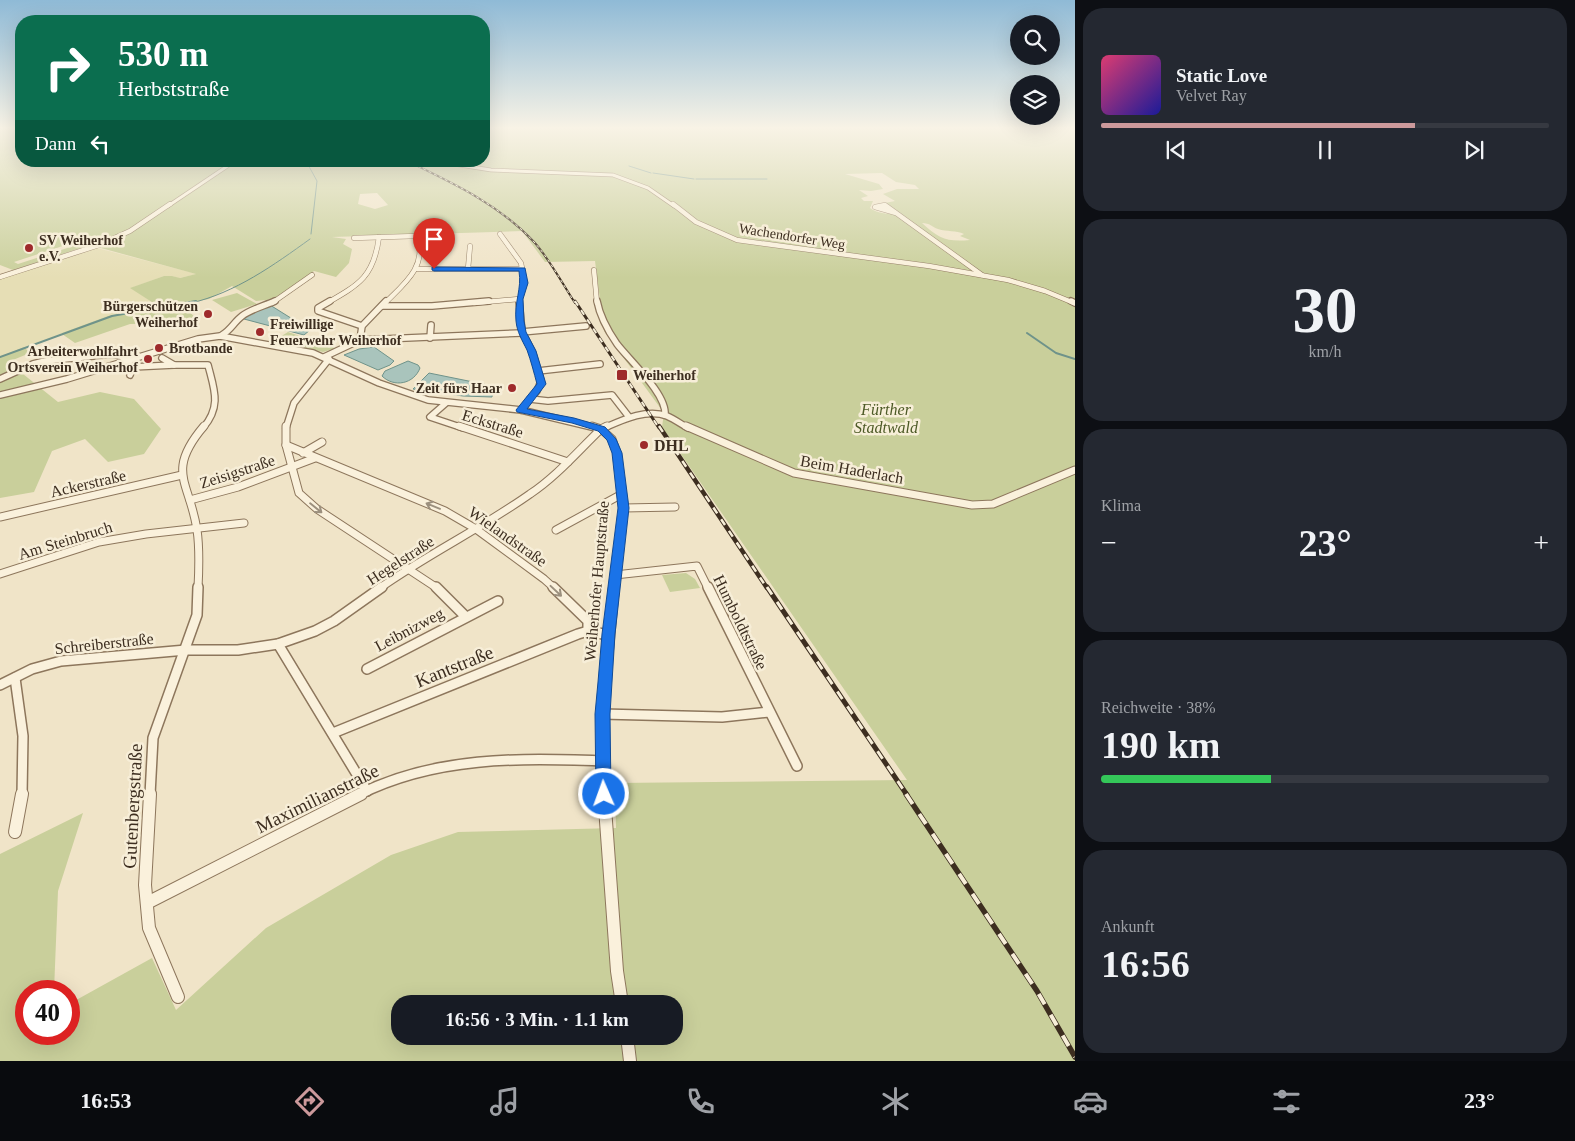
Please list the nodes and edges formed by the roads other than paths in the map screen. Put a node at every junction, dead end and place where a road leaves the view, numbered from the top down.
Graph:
1 (209, 179) edge
2 (623, 179) edge
3 (896, 213) dead end
4 (500, 234) dead end
5 (379, 237) junction
6 (354, 238) dead end
7 (470, 246) dead end
8 (417, 269) junction
9 (468, 269) junction
10 (522, 269) junction
11 (594, 270) dead end
12 (312, 275) dead end
13 (984, 276) junction
14 (0, 277) edge
15 (519, 299) junction
16 (1075, 303) edge
17 (382, 306) junction
18 (431, 325) dead end
19 (362, 326) junction
20 (586, 326) dead end
21 (522, 333) junction
22 (220, 336) junction
23 (430, 338) junction
24 (360, 340) junction
25 (156, 353) junction
26 (162, 358) junction
27 (327, 358) junction
28 (128, 361) junction
29 (600, 364) dead end
30 (174, 365) junction
31 (134, 366) junction
32 (157, 366) junction
33 (538, 371) junction
34 (130, 375) dead end
35 (0, 379) edge
36 (0, 394) edge
37 (530, 399) junction
38 (446, 403) junction
39 (521, 410) junction
40 (665, 415) junction
41 (629, 416) junction
42 (601, 429) junction
43 (322, 442) dead end
44 (286, 445) junction
45 (303, 453) junction
46 (315, 458) junction
47 (568, 462) junction
48 (292, 468) junction
49 (1075, 470) edge
50 (182, 475) junction
51 (622, 494) junction
52 (190, 500) junction
53 (675, 507) dead end
54 (624, 508) junction
55 (0, 517) edge
56 (244, 523) dead end
57 (197, 529) junction
58 (476, 529) junction
59 (556, 530) dead end
60 (409, 568) junction
61 (0, 574) edge
62 (615, 575) junction
63 (498, 601) dead end
64 (465, 616) junction
65 (588, 631) junction
66 (608, 634) junction
67 (278, 644) junction
68 (186, 650) junction
69 (367, 668) dead end
70 (15, 678) junction
71 (0, 685) edge
72 (768, 712) junction
73 (602, 714) junction
74 (333, 733) junction
75 (602, 761) junction
76 (797, 766) dead end
77 (367, 790) junction
78 (15, 832) dead end
79 (147, 903) junction
80 (621, 995) edge
81 (178, 996) dead end
82 (628, 1045) edge
83 (630, 1061) edge

1 - 14 street
2 - 13 street, Wachendorfer Weg
3 - 13 street
4 - 10 street
5 - 6 street
5 - 8 street
5 - 19 street
7 - 9 street
8 - 9 street
8 - 17 street
9 - 10 street
10 - 15 street
11 - 40 street
12 - 22 street
13 - 16 street, Wachendorfer Weg
15 - 17 street
15 - 21 street
17 - 19 street
18 - 23 street
19 - 24 street
20 - 21 street
21 - 23 street
21 - 33 street
22 - 25 street
22 - 27 street
23 - 24 street
24 - 27 street
25 - 26 street
25 - 28 street
26 - 30 street
26 - 32 street
27 - 38 street
27 - 44 street, Leibnizweg
28 - 31 street
28 - 35 street
28 - 36 street
29 - 33 street
30 - 32 street
30 - 50 street
31 - 32 street
31 - 34 street
33 - 37 street
37 - 39 street
37 - 41 street
38 - 39 street
38 - 47 street, Eckstraße
39 - 42 street
40 - 41 street, Beim Haderlach
40 - 49 street, Beim Haderlach
41 - 42 street, Beim Haderlach
42 - 47 street, Hegelstraße
42 - 51 street, Weiherhofer Hauptstraße
43 - 45 street
44 - 45 street, Wielandstraße
44 - 48 street, Leibnizweg
45 - 46 street, Wielandstraße
46 - 48 street, Zeisigstraße
58 -> 46 street, Wielandstraße
47 - 58 street, Hegelstraße
48 - 52 street, Zeisigstraße
48 -> 60 street, Leibnizweg
50 - 52 street, Gutenbergstraße
50 - 55 street, Ackerstraße
51 - 54 street, Weiherhofer Hauptstraße
51 - 59 street
52 - 57 street, Gutenbergstraße
53 - 54 street
54 - 62 street, Weiherhofer Hauptstraße
56 - 57 street
57 - 61 street, Am Steinbruch
57 - 68 street, Gutenbergstraße
58 - 60 street, Hegelstraße
58 -> 65 street, Wielandstraße
60 - 64 street, Leibnizweg
60 - 67 street, Hegelstraße
62 - 66 street, Weiherhofer Hauptstraße
62 - 72 street, Humboldtstraße
63 - 64 street, Leibnizweg
64 - 69 street, Leibnizweg
65 - 66 street
65 - 74 street, Kantstraße
66 - 73 street, Weiherhofer Hauptstraße
67 - 68 street, Hegelstraße
67 - 74 street
68 - 70 street, Schreiberstraße
68 - 79 street, Gutenbergstraße
70 - 71 street, Schreiberstraße
70 - 78 street
72 - 73 street
72 - 76 street, Humboldtstraße
73 - 75 street, Weiherhofer Hauptstraße
74 - 77 street
75 - 77 street, Maximilianstraße
75 - 80 street, Weiherhofer Hauptstraße
77 - 79 street, Maximilianstraße
79 - 81 street, Gutenbergstraße
82 - 83 street

